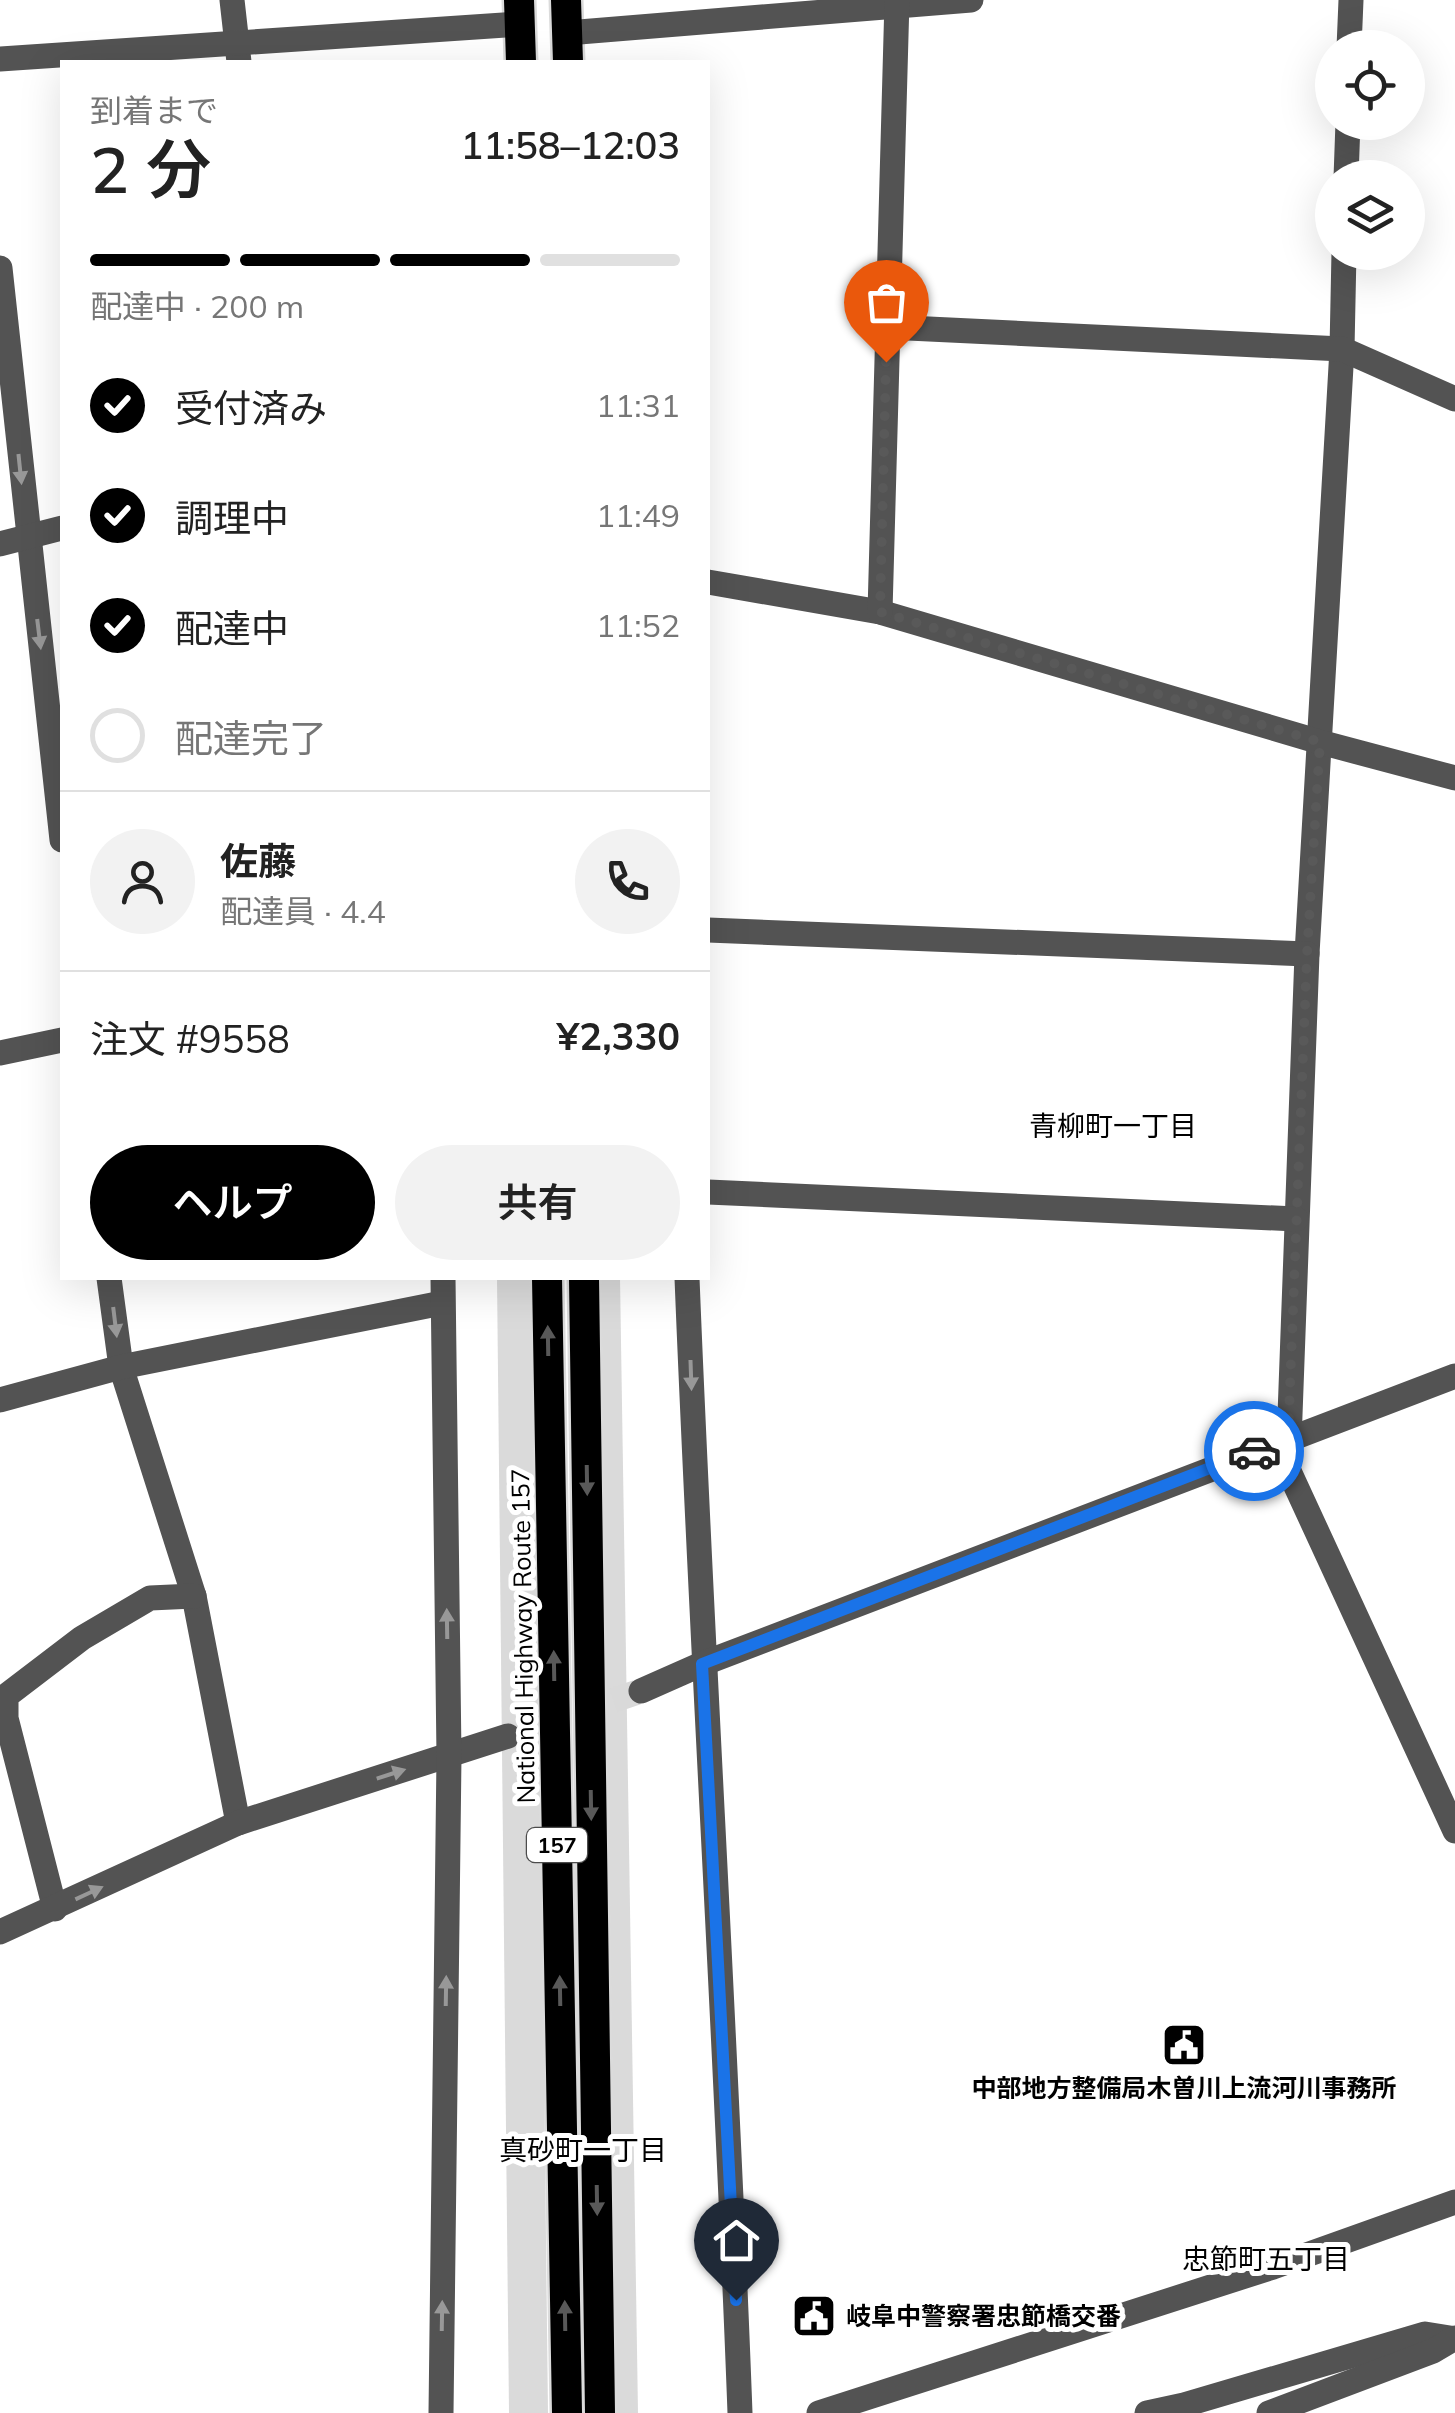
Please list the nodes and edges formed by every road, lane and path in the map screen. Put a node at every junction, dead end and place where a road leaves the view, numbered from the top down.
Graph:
1 (232, 0) edge
2 (566, 0) edge
3 (971, 0) edge
4 (1351, 0) edge
5 (897, 3) edge
6 (519, 12) edge
7 (1350, 30) edge
8 (568, 48) edge
9 (238, 52) edge
10 (0, 59) edge
11 (520, 60) edge
12 (0, 268) edge
13 (1344, 270) edge
14 (2, 315) edge
15 (887, 327) junction
16 (1342, 350) junction
17 (1455, 399) edge
18 (60, 529) edge
19 (27, 537) junction
20 (0, 544) edge
21 (710, 582) edge
22 (880, 612) junction
23 (1320, 742) junction
24 (1455, 778) edge
25 (60, 791) edge
26 (710, 930) edge
27 (1307, 954) junction
28 (60, 1040) edge
29 (0, 1054) edge
30 (710, 1192) edge
31 (1296, 1219) junction
32 (110, 1280) edge
33 (547, 1280) edge
34 (584, 1280) edge
35 (687, 1280) edge
36 (442, 1290) edge
37 (121, 1366) junction
38 (1455, 1376) edge
39 (0, 1400) edge
40 (1288, 1438) junction
41 (194, 1596) junction
42 (702, 1664) junction
43 (641, 1692) tunnel mouth
44 (508, 1736) tunnel mouth
45 (449, 1756) junction
46 (238, 1823) junction
47 (1455, 1831) edge
48 (55, 1909) junction
49 (0, 1932) edge
50 (1455, 2202) edge
51 (1455, 2338) edge
52 (441, 2413) edge
53 (567, 2413) edge
54 (600, 2413) edge
55 (740, 2413) edge
56 (819, 2413) edge
57 (1147, 2413) edge
58 (1269, 2413) edge

1 - 9 street
2 - 8 highway
3 - 5 street
4 - 7 street
5 - 8 street
5 - 15 street
6 - 9 street
6 - 11 highway
9 - 10 street
12 - 14 street
13 - 16 street
14 -> 19 street
15 - 16 street
15 - 22 street
16 - 17 street
16 - 23 street
18 - 19 street
19 - 20 street
19 -> 25 street
21 - 22 street
22 - 23 street
23 - 24 street
23 - 27 street
26 - 27 street
27 - 31 street
28 - 29 street
30 - 31 street
31 - 40 street
32 -> 37 street
53 -> 33 highway, National Highway Route 157 / 157
34 -> 54 highway, 157
35 -> 42 street
36 - 37 street
45 -> 36 street
37 - 39 street
37 - 41 street
38 - 40 street
40 - 42 street
40 - 47 street
41 - 46 street
41 - 48 street
42 - 43 street
42 - 55 street
44 - 45 street
46 -> 45 street
52 -> 45 street
48 -> 46 street
48 - 49 street
50 - 56 street
51 - 57 street
51 - 58 street

